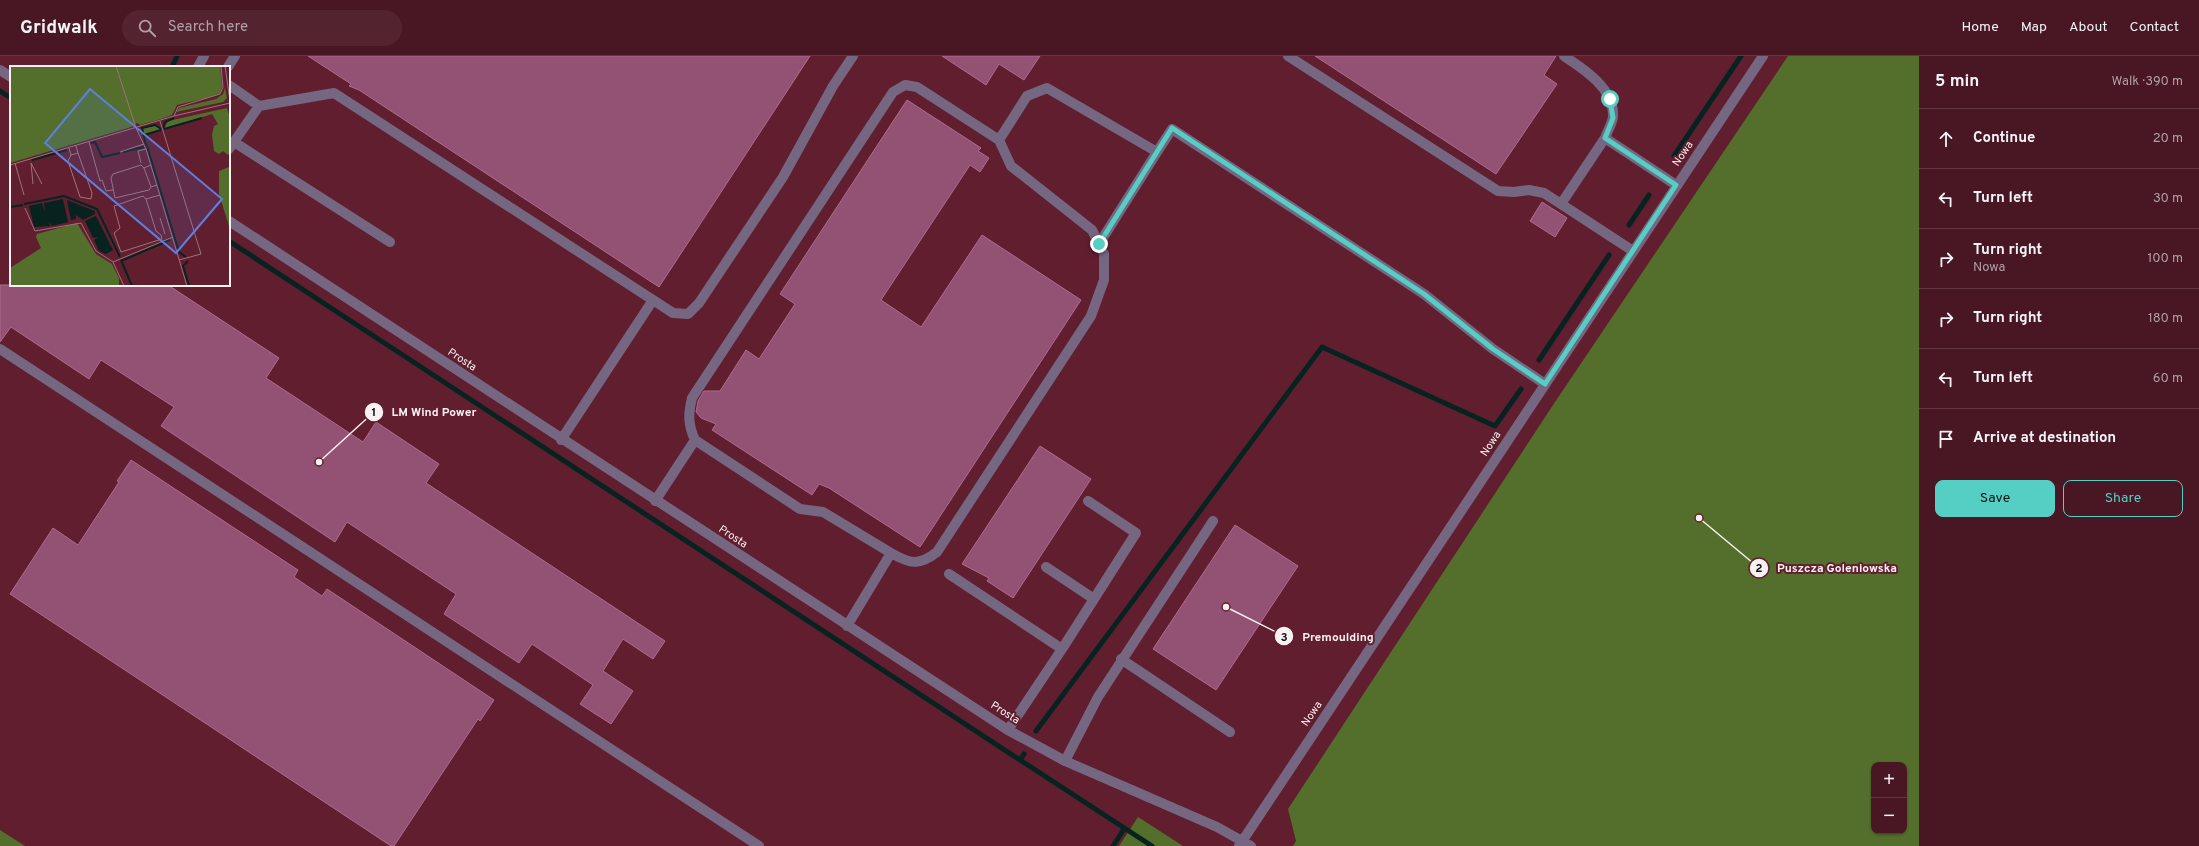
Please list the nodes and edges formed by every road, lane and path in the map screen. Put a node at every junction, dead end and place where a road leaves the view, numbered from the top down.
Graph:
1 (204, 56) edge
2 (236, 56) edge
3 (853, 56) edge
4 (1288, 56) edge
5 (1564, 56) edge
6 (1764, 56) edge
7 (199, 66) edge
8 (229, 66) edge
9 (0, 70) edge
10 (10, 76) edge
11 (230, 86) edge
12 (259, 106) junction
13 (1605, 138) junction
14 (999, 140) junction
15 (232, 145) edge
16 (1156, 152) junction
17 (1676, 185) junction
18 (1561, 204) junction
19 (230, 222) edge
20 (390, 242) dead end
21 (1099, 244) junction
22 (1632, 251) junction
23 (653, 300) junction
24 (0, 349) edge
25 (1545, 384) junction
26 (561, 440) junction
27 (695, 440) junction
28 (655, 501) junction
29 (1088, 501) dead end
30 (1213, 521) dead end
31 (891, 553) junction
32 (1046, 567) dead end
33 (949, 574) dead end
34 (1094, 598) junction
35 (847, 626) junction
36 (1062, 649) junction
37 (1121, 659) junction
38 (1008, 730) junction
39 (1230, 732) dead end
40 (1065, 761) junction
41 (1240, 843) edge
42 (759, 846) edge
43 (1251, 846) edge

1 - 7 street
2 - 8 street
3 - 23 street
4 - 18 street
5 - 13 street
6 - 17 street, Nowa
9 - 10 street
11 - 12 street
12 - 15 street
12 - 23 street
13 - 17 street
13 - 18 street
14 - 16 street
14 - 21 street
14 - 27 street
15 - 20 street
16 - 21 street
16 - 25 street
17 - 22 street, Nowa
18 - 22 street
19 - 26 street, Prosta
21 - 31 street
22 - 25 street, Nowa
23 - 26 street
24 - 42 street
25 - 41 street, Nowa
26 - 28 street, Prosta
27 - 28 street
27 - 31 street
28 - 35 street, Prosta
29 - 34 street
30 - 37 street
31 - 35 street
32 - 34 street
33 - 36 street
34 - 36 street
35 - 38 street, Prosta
36 - 38 street
37 - 39 street
37 - 40 street
38 - 40 street, Prosta
40 - 41 street, Prosta
41 - 43 street, Prosta

